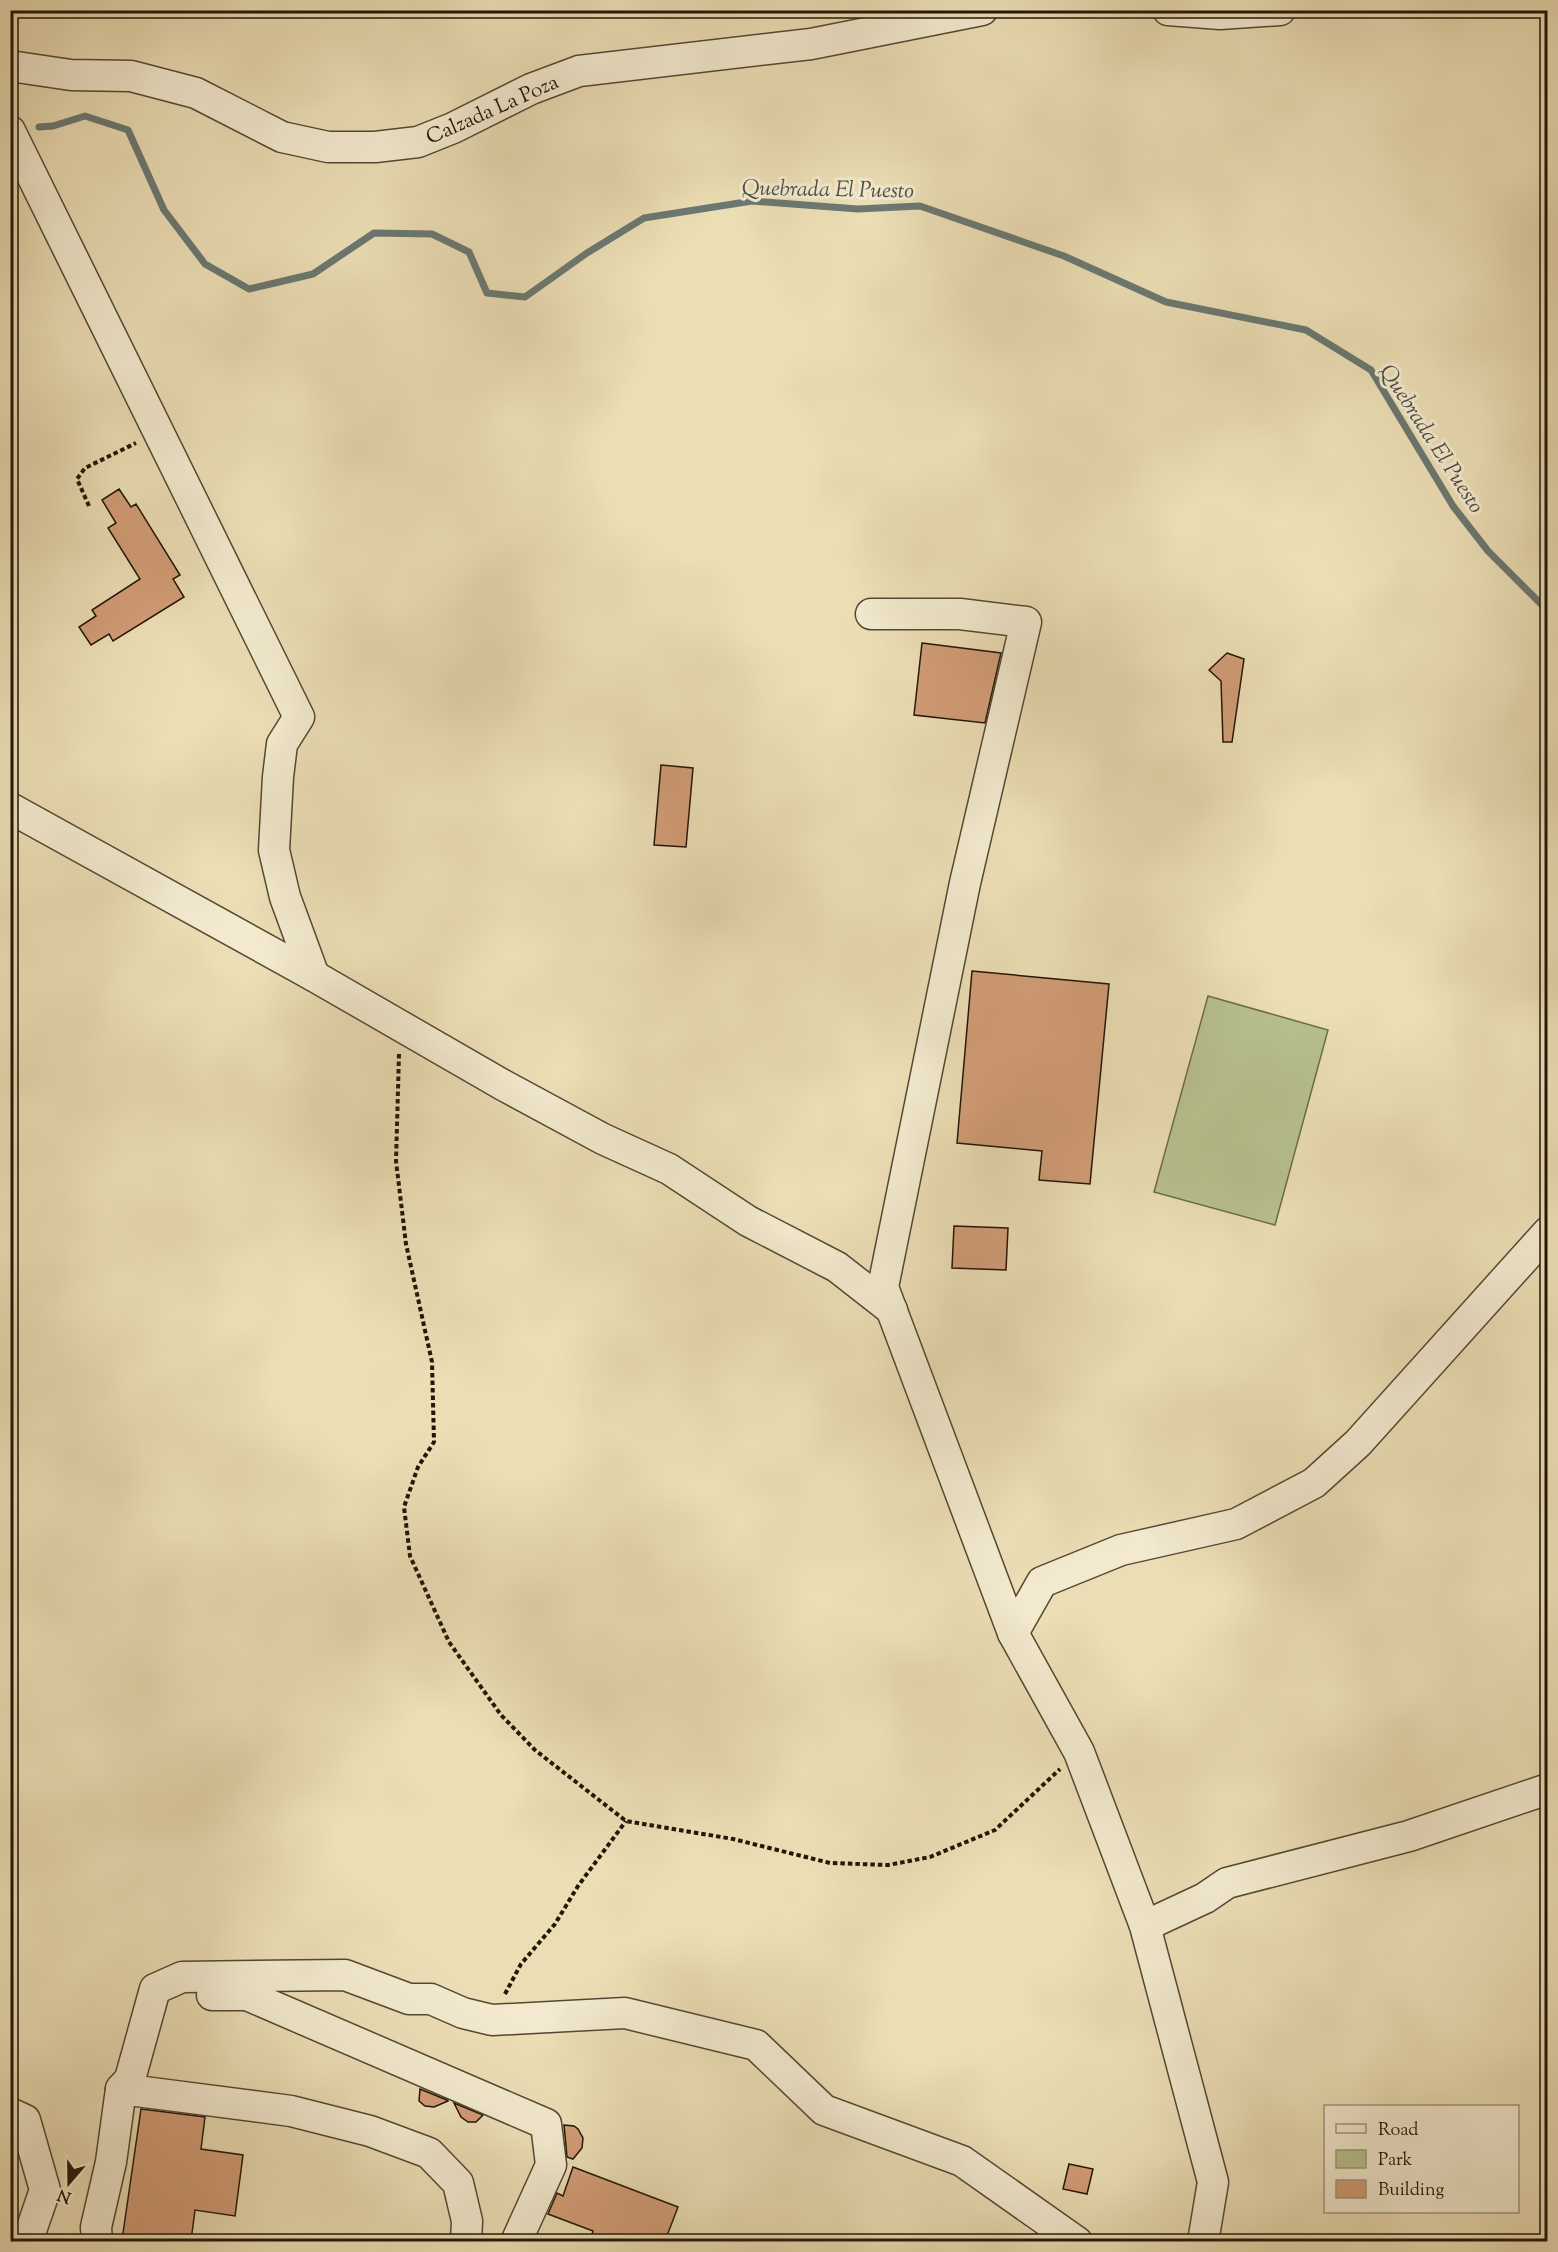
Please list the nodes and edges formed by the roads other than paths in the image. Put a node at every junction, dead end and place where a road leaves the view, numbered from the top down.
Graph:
1 (982, 10) edge
2 (1168, 10) edge
3 (1280, 10) edge
4 (10, 66) edge
5 (10, 131) edge
6 (872, 614) dead end
7 (10, 808) edge
8 (314, 976) junction
9 (1548, 1232) edge
10 (892, 1310) junction
11 (1013, 1633) junction
12 (1548, 1789) edge
13 (1145, 1926) junction
14 (152, 1999) junction
15 (122, 2089) junction
16 (10, 2113) edge
17 (27, 2241) edge
18 (98, 2241) edge
19 (466, 2241) edge
20 (516, 2241) edge
21 (1077, 2241) edge
22 (1203, 2241) edge

1 - 4 street, Calzada La Poza
2 - 3 street
5 - 8 street
6 - 10 street
7 - 8 street
8 - 10 street
9 - 11 street
10 - 11 street
11 - 13 street
12 - 13 street
13 - 22 street
14 - 15 street
14 - 20 street
14 - 21 street
15 - 18 street
15 - 19 street
16 - 17 street

